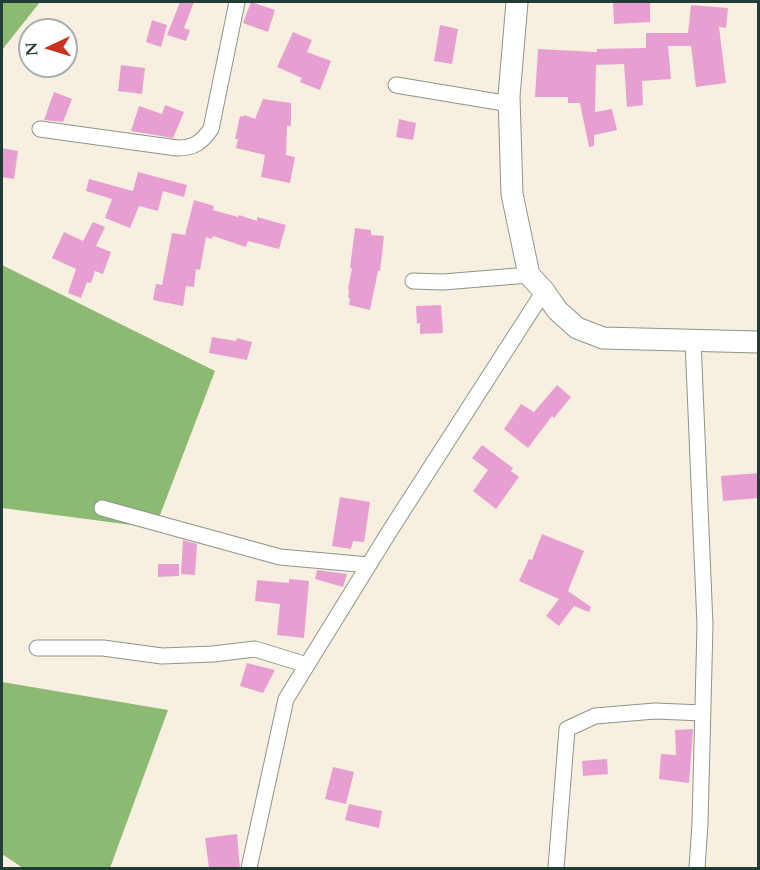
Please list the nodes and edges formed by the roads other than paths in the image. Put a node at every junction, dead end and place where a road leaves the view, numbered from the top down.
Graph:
1 (237, 2) edge
2 (517, 2) edge
3 (396, 85) dead end
4 (510, 104) junction
5 (40, 129) dead end
6 (529, 275) junction
7 (413, 281) dead end
8 (544, 291) junction
9 (693, 340) junction
10 (759, 342) edge
11 (102, 508) dead end
12 (369, 565) junction
13 (36, 648) dead end
14 (307, 666) junction
15 (703, 713) junction
16 (249, 868) edge
17 (556, 868) edge
18 (697, 868) edge

1 - 5 street
2 - 4 street
3 - 4 street
4 - 6 street
6 - 7 street
6 - 8 street
8 - 9 street
8 - 12 street
9 - 10 street
9 - 15 street
11 - 12 street
12 - 14 street
13 - 14 street
14 - 16 street
15 - 17 street
15 - 18 street

